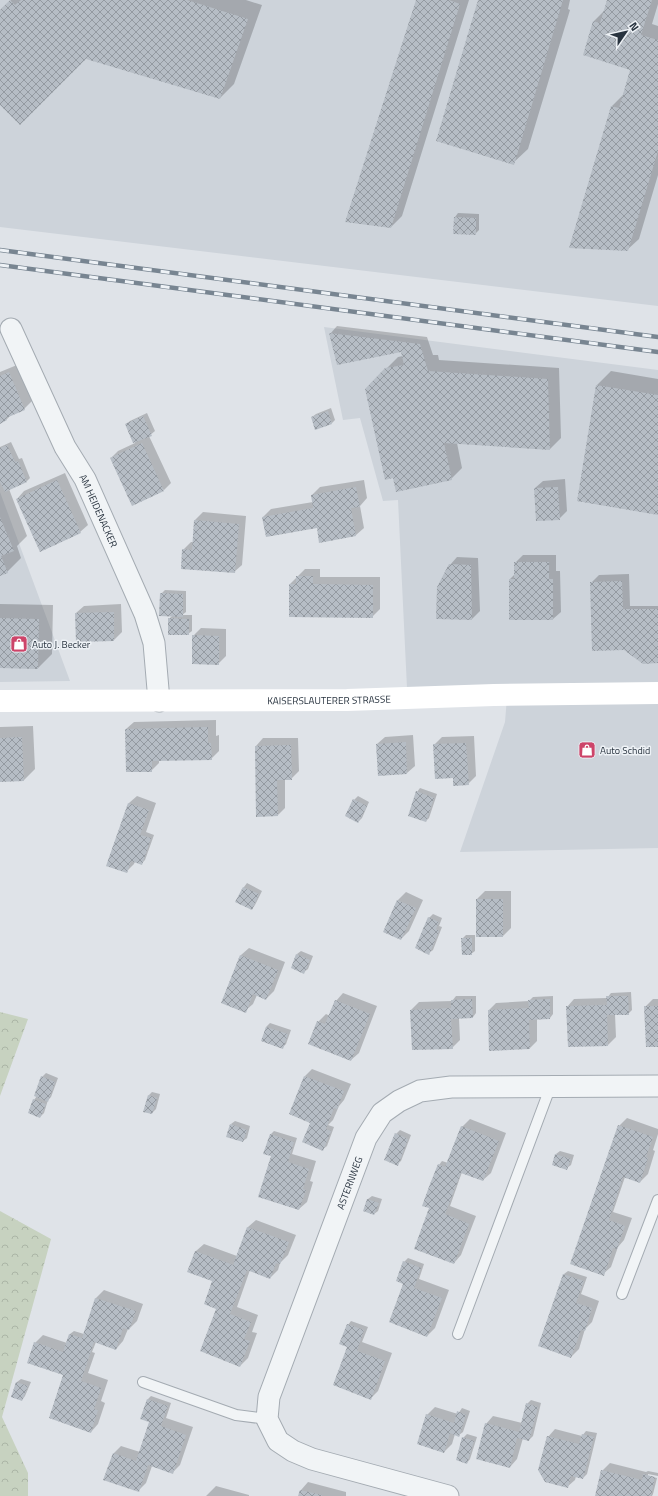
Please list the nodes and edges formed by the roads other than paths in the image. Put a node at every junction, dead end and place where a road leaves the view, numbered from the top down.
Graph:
1 (11, 329) dead end
2 (658, 693) edge
3 (0, 701) edge
4 (159, 701) junction
5 (658, 1086) edge
6 (550, 1088) junction
7 (658, 1200) edge
8 (622, 1294) dead end
9 (458, 1334) dead end
10 (143, 1382) dead end
11 (267, 1419) junction
12 (448, 1496) edge

1 - 4 street, AM HEIDENACKER
2 - 4 main road, KAISERSLAUTERER STRASSE
3 - 4 main road, KAISERSLAUTERER STRASSE
5 - 6 street, ASTERNWEG
6 - 9 lane
6 - 11 street, ASTERNWEG
7 - 8 lane
10 - 11 lane
11 - 12 street

